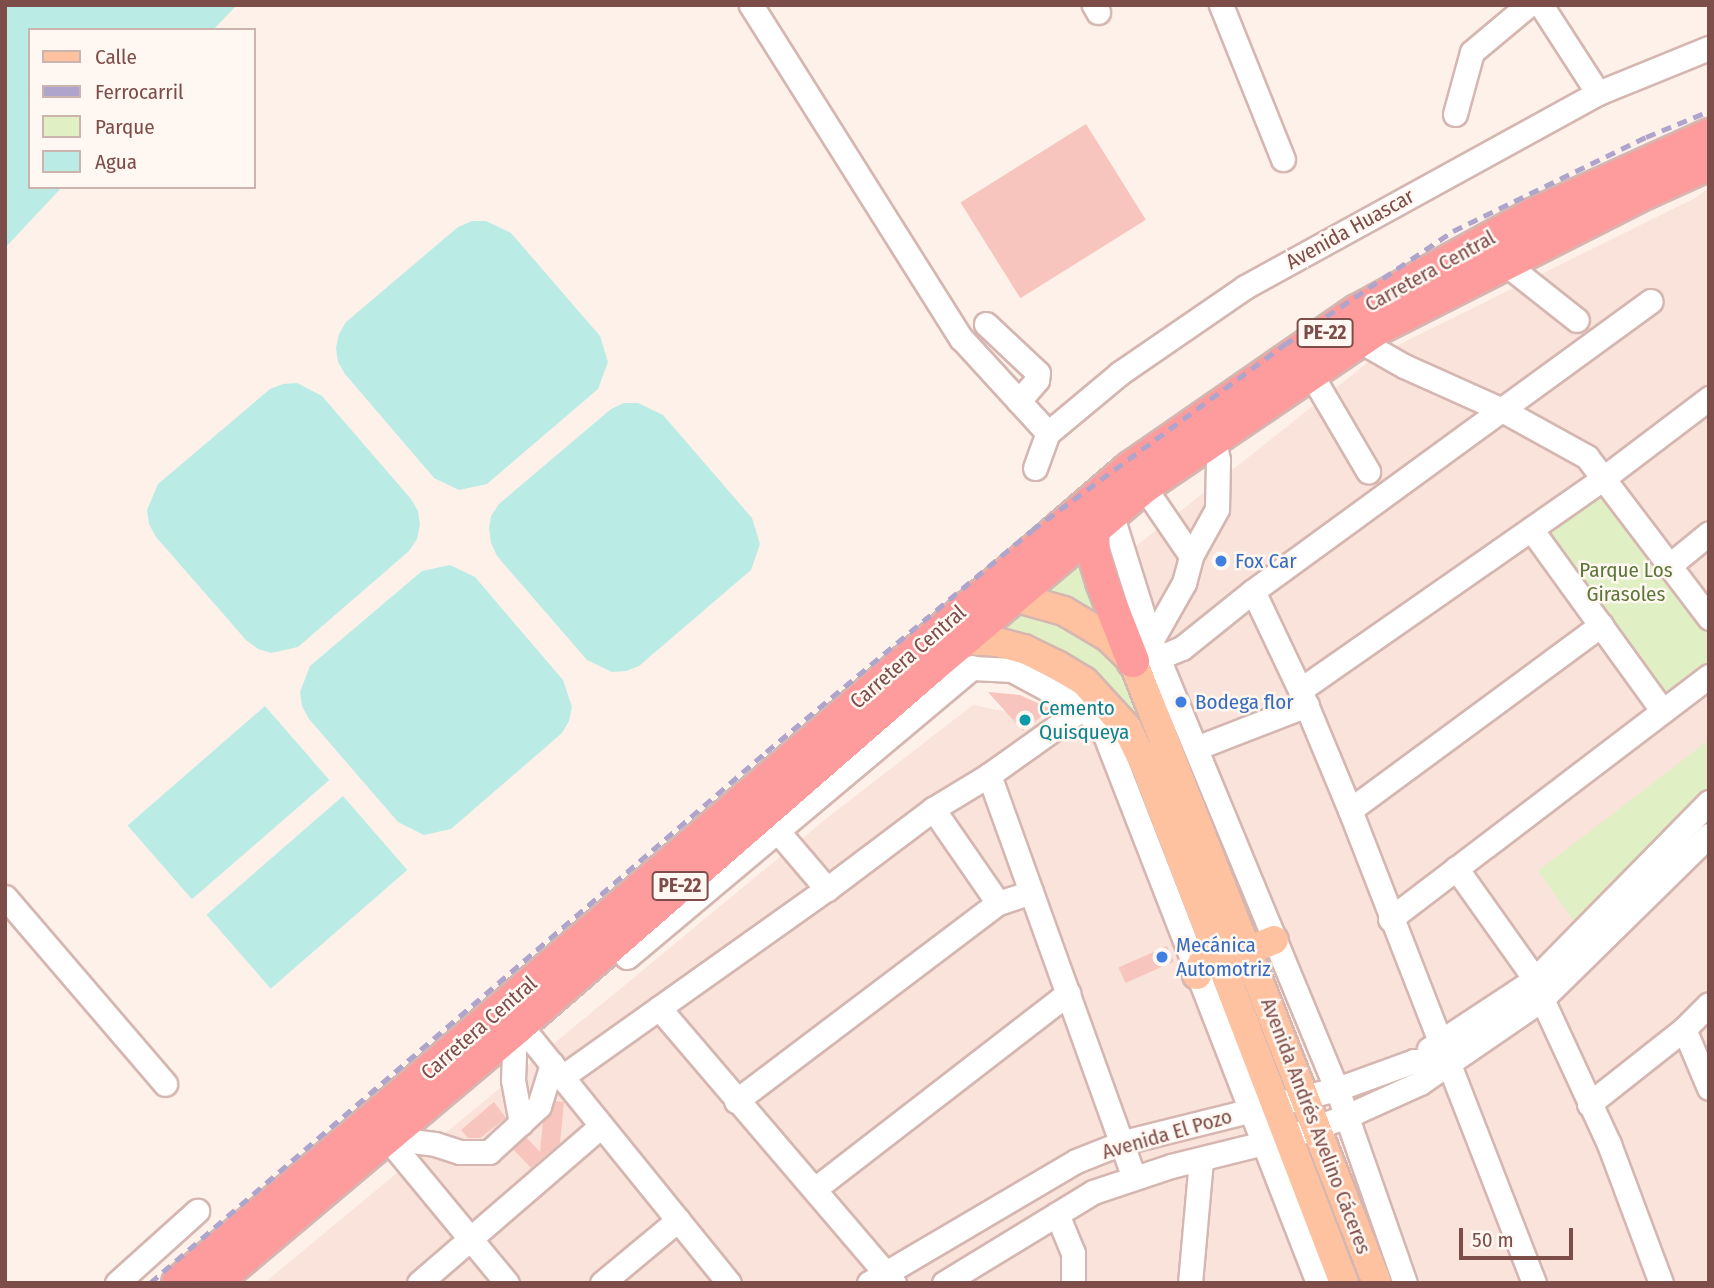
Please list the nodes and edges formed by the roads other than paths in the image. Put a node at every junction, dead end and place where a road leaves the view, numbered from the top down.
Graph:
1 (751, 5) edge
2 (1221, 5) edge
3 (1528, 5) edge
4 (1541, 5) edge
5 (1709, 48) edge
6 (1598, 93) junction
7 (1455, 114) dead end
8 (1709, 135) edge
9 (1283, 159) dead end
10 (1709, 164) edge
11 (1506, 264) junction
12 (1651, 301) dead end
13 (1577, 320) dead end
14 (986, 324) dead end
15 (1360, 341) junction
16 (1311, 373) junction
17 (1709, 398) edge
18 (1019, 401) junction
19 (1502, 410) junction
20 (1048, 433) junction
21 (1214, 439) junction
22 (1035, 468) dead end
23 (1368, 471) dead end
24 (1605, 477) junction
25 (1144, 487) junction
26 (1102, 521) junction
27 (1531, 529) junction
28 (1709, 533) edge
29 (1191, 556) junction
30 (1670, 565) junction
31 (1253, 591) junction
32 (980, 595) junction
33 (1014, 597) junction
34 (1709, 618) edge
35 (1601, 625) junction
36 (968, 653) junction
37 (1147, 653) junction
38 (1709, 676) edge
39 (1303, 698) junction
40 (1083, 708) junction
41 (1662, 710) junction
42 (1196, 748) junction
43 (815, 753) junction
44 (1114, 758) junction
45 (1146, 767) junction
46 (989, 775) junction
47 (1709, 802) edge
48 (933, 809) junction
49 (1350, 810) junction
50 (770, 823) junction
51 (1709, 835) edge
52 (1195, 855) junction
53 (1456, 868) junction
54 (827, 889) junction
55 (1031, 892) junction
56 (5, 897) edge
57 (998, 903) junction
58 (1390, 919) junction
59 (1212, 939) junction
60 (1274, 940) junction
61 (1247, 951) junction
62 (1197, 975) junction
63 (1543, 989) junction
64 (1068, 993) junction
65 (1709, 1004) edge
66 (659, 1009) junction
67 (517, 1028) junction
68 (1684, 1029) junction
69 (1444, 1051) junction
70 (557, 1071) junction
71 (165, 1084) dead end
72 (1337, 1088) junction
73 (1709, 1088) edge
74 (1305, 1095) junction
75 (736, 1101) junction
76 (1589, 1104) junction
77 (1264, 1108) junction
78 (1348, 1116) junction
79 (521, 1123) junction
80 (601, 1126) junction
81 (1316, 1127) junction
82 (387, 1138) junction
83 (1277, 1140) junction
84 (1124, 1142) junction
85 (1201, 1160) junction
86 (1134, 1177) junction
87 (816, 1188) junction
88 (197, 1211) dead end
89 (1057, 1214) junction
90 (678, 1220) junction
91 (470, 1238) junction
92 (883, 1279) edge
93 (217, 1282) edge
94 (117, 1283) edge
95 (178, 1283) edge
96 (418, 1283) edge
97 (507, 1283) edge
98 (602, 1283) edge
99 (729, 1283) edge
100 (944, 1283) edge
101 (1073, 1283) edge
102 (1190, 1283) edge
103 (1318, 1283) edge
104 (1345, 1283) edge
105 (1377, 1283) edge
106 (1405, 1283) edge
107 (1534, 1283) edge
108 (1661, 1283) edge

1 - 18 street
2 - 9 street
3 - 7 street
4 - 6 street
5 - 6 street, Avenida Huascar
6 - 20 street, Avenida Huascar
8 - 32 highway, Carretera Central / PE-22
10 - 11 highway, Carretera Central / PE-22
11 - 13 street
11 - 15 highway, Carretera Central / PE-22
12 - 19 street
14 - 18 street
15 - 16 highway, Carretera Central / PE-22
15 - 19 street
16 - 21 highway, Carretera Central / PE-22
16 - 23 street
17 - 24 street
18 - 20 street
19 - 24 street
19 - 31 street
20 - 22 street, Avenida Huascar
21 - 25 highway, Carretera Central / PE-22
21 - 29 street
24 - 27 street
24 - 30 street
25 - 26 highway, Carretera Central / PE-22
25 - 29 street
26 - 33 highway, Carretera Central / PE-22
26 - 37 highway
27 - 35 street
27 - 39 street
28 - 30 street
29 - 37 street
30 - 34 street
31 - 37 street
31 - 39 street
32 - 33 main road, Avenida Andrés Avelino Cáceres
32 - 43 highway, Carretera Central / PE-22
33 - 36 highway, Carretera Central / PE-22
33 - 37 main road, Avenida Andrés Avelino Cáceres
35 - 41 street
35 - 49 street
36 - 40 street
36 - 43 highway, Carretera Central / PE-22
36 - 45 main road, Avenida Andrés Avelino Cáceres
36 - 50 street
37 - 42 street
37 - 52 main road, Avenida Andrés Avelino Cáceres
38 - 41 street
39 - 42 street
39 - 49 street
40 - 44 street
40 - 46 street
41 - 53 street
42 - 60 street
43 - 50 highway, Carretera Central / PE-22
43 - 95 highway, Carretera Central / PE-22
44 - 45 main road
44 - 62 street
45 - 52 main road, Avenida Andrés Avelino Cáceres
46 - 48 street
46 - 55 street
47 - 63 street
48 - 54 street
48 - 57 street
49 - 58 street
50 - 54 street
50 - 67 highway, Carretera Central / PE-22
51 - 63 street
52 - 59 main road, Avenida Andrés Avelino Cáceres
52 - 61 main road, Avenida Andrés Avelino Cáceres
53 - 58 street
53 - 63 street
54 - 66 street
55 - 57 street
55 - 64 street
56 - 71 street
57 - 75 street
58 - 69 street
59 - 62 main road
59 - 77 main road, Avenida Andrés Avelino Cáceres
60 - 61 main road
60 - 72 street
61 - 74 main road, Avenida Andrés Avelino Cáceres
62 - 77 street
63 - 69 street
63 - 76 street
64 - 84 street
64 - 87 street
65 - 68 street
66 - 70 street
66 - 75 street
67 - 70 street
67 - 79 street
67 - 82 highway, Carretera Central / PE-22
68 - 73 street
68 - 76 street
69 - 72 street, Avenida El Pozo
69 - 78 street, Avenida El Pozo
69 - 107 street
70 - 79 street
70 - 80 street
72 - 74 street, Avenida El Pozo
72 - 78 street
74 - 77 street, Avenida El Pozo
74 - 81 main road, Avenida Andrés Avelino Cáceres
75 - 87 street
76 - 108 street
77 - 83 main road, Avenida Andrés Avelino Cáceres
77 - 84 street, Avenida El Pozo
78 - 81 street, Avenida El Pozo
78 - 106 street
79 - 82 street
80 - 90 street
80 - 91 street
81 - 83 street, Avenida El Pozo
81 - 105 main road, Avenida Andrés Avelino Cáceres
82 - 91 street
82 - 93 highway, Carretera Central / PE-22
83 - 85 street, Avenida El Pozo
83 - 103 street
83 - 104 main road, Avenida Andrés Avelino Cáceres
84 - 86 street
84 - 92 street, Avenida El Pozo
85 - 86 street, Avenida El Pozo
85 - 102 street
86 - 89 street, Avenida El Pozo
87 - 92 street
88 - 94 street
89 - 100 street, Avenida El Pozo
89 - 101 street
90 - 98 street
90 - 99 street
91 - 96 street
91 - 97 street

